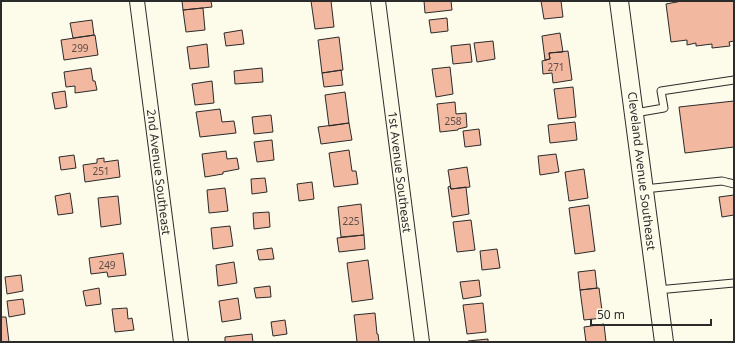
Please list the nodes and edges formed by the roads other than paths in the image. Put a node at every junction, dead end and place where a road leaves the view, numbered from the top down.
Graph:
1 (137, 1) edge
2 (378, 1) edge
3 (619, 1) edge
4 (734, 80) edge
5 (634, 113) junction
6 (734, 184) edge
7 (644, 189) junction
8 (734, 283) edge
9 (657, 290) junction
10 (180, 342) edge
11 (422, 342) edge
12 (664, 342) edge

1 - 10 street, 2nd Avenue Southeast
2 - 11 street, 1st Avenue Southeast
3 - 5 street, Cleveland Avenue Southeast
4 - 5 lane
5 - 7 street, Cleveland Avenue Southeast
6 - 7 lane
7 - 9 street, Cleveland Avenue Southeast
8 - 9 lane
9 - 12 street, Cleveland Avenue Southeast

